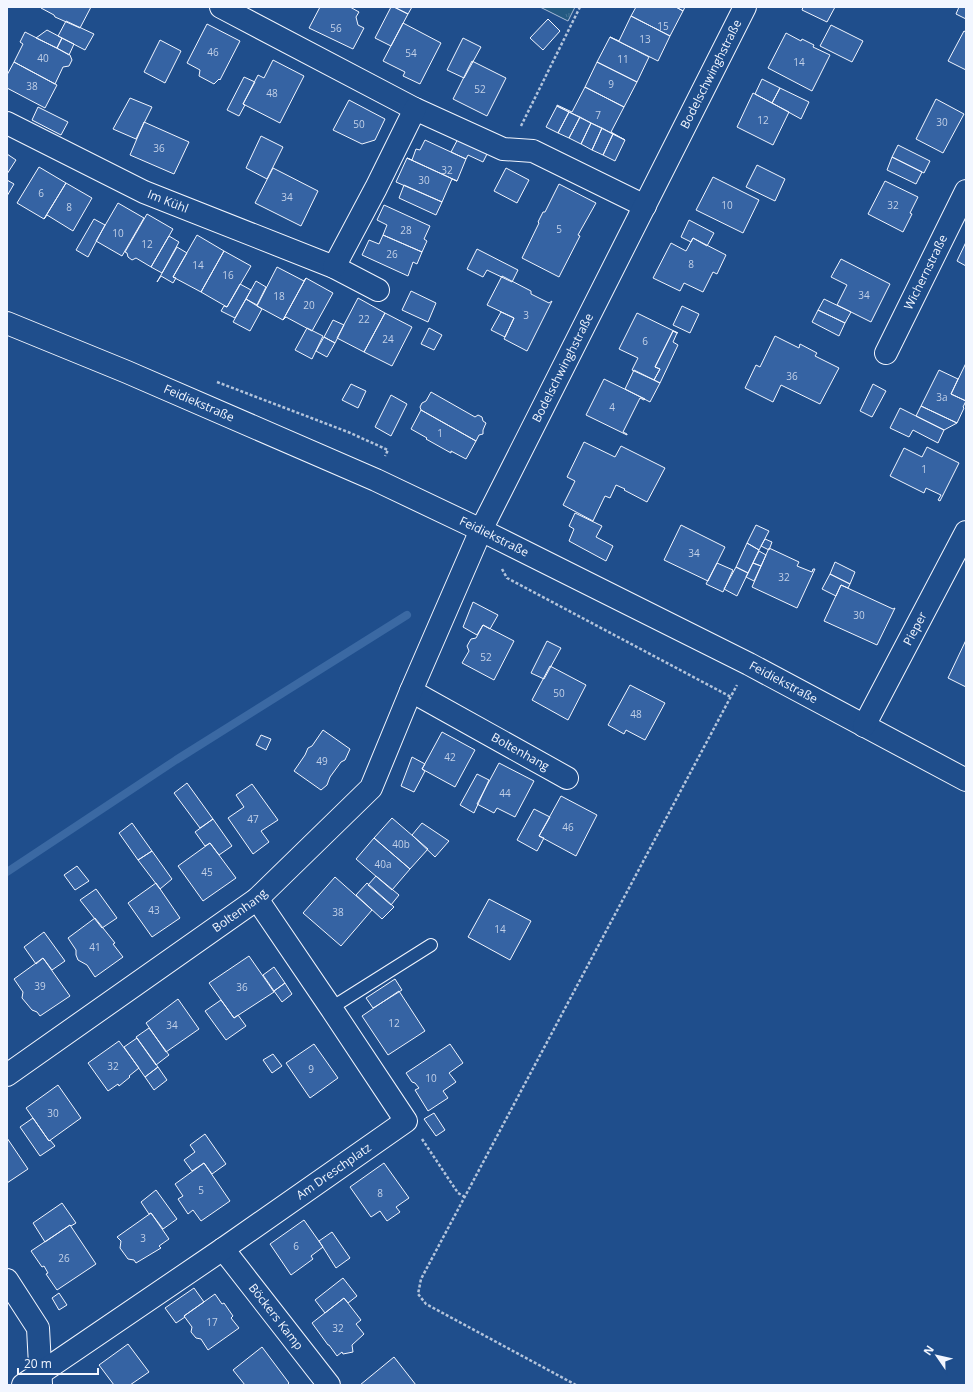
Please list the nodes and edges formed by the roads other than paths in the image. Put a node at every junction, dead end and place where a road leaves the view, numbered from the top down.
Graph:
1 (221, 7) edge
2 (745, 7) edge
3 (415, 109) junction
4 (7, 123) edge
5 (966, 191) edge
6 (645, 206) junction
7 (334, 268) junction
8 (378, 290) dead end
9 (7, 323) edge
10 (886, 353) dead end
11 (480, 530) junction
12 (966, 532) edge
13 (411, 691) junction
14 (864, 726) junction
15 (567, 778) dead end
16 (966, 780) edge
17 (256, 899) junction
18 (431, 946) dead end
19 (331, 1008) junction
20 (7, 1075) edge
21 (223, 1249) junction
22 (7, 1280) edge
23 (41, 1379) edge
24 (23, 1385) edge
25 (329, 1385) edge

1 - 3 street
2 - 6 street, Bodelschwinghstraße
3 - 6 street
3 - 7 street
4 - 7 street, Im Kühl
5 - 10 street, Wichernstraße
6 - 11 street, Bodelschwinghstraße
7 - 8 street, Im Kühl
9 - 11 street, Feidiekstraße
11 - 13 street, Boltenhang
11 - 14 street, Feidiekstraße
12 - 14 street, Pieper
13 - 15 street, Boltenhang
13 - 17 street, Boltenhang
14 - 16 street, Feidiekstraße
17 - 19 street
17 - 20 street, Boltenhang
18 - 19 lane
19 - 21 street, Am Dreschplatz
21 - 23 street, Am Dreschplatz
21 - 25 street, Böckers Kamp
22 - 23 street
23 - 24 street, Am Dreschplatz

